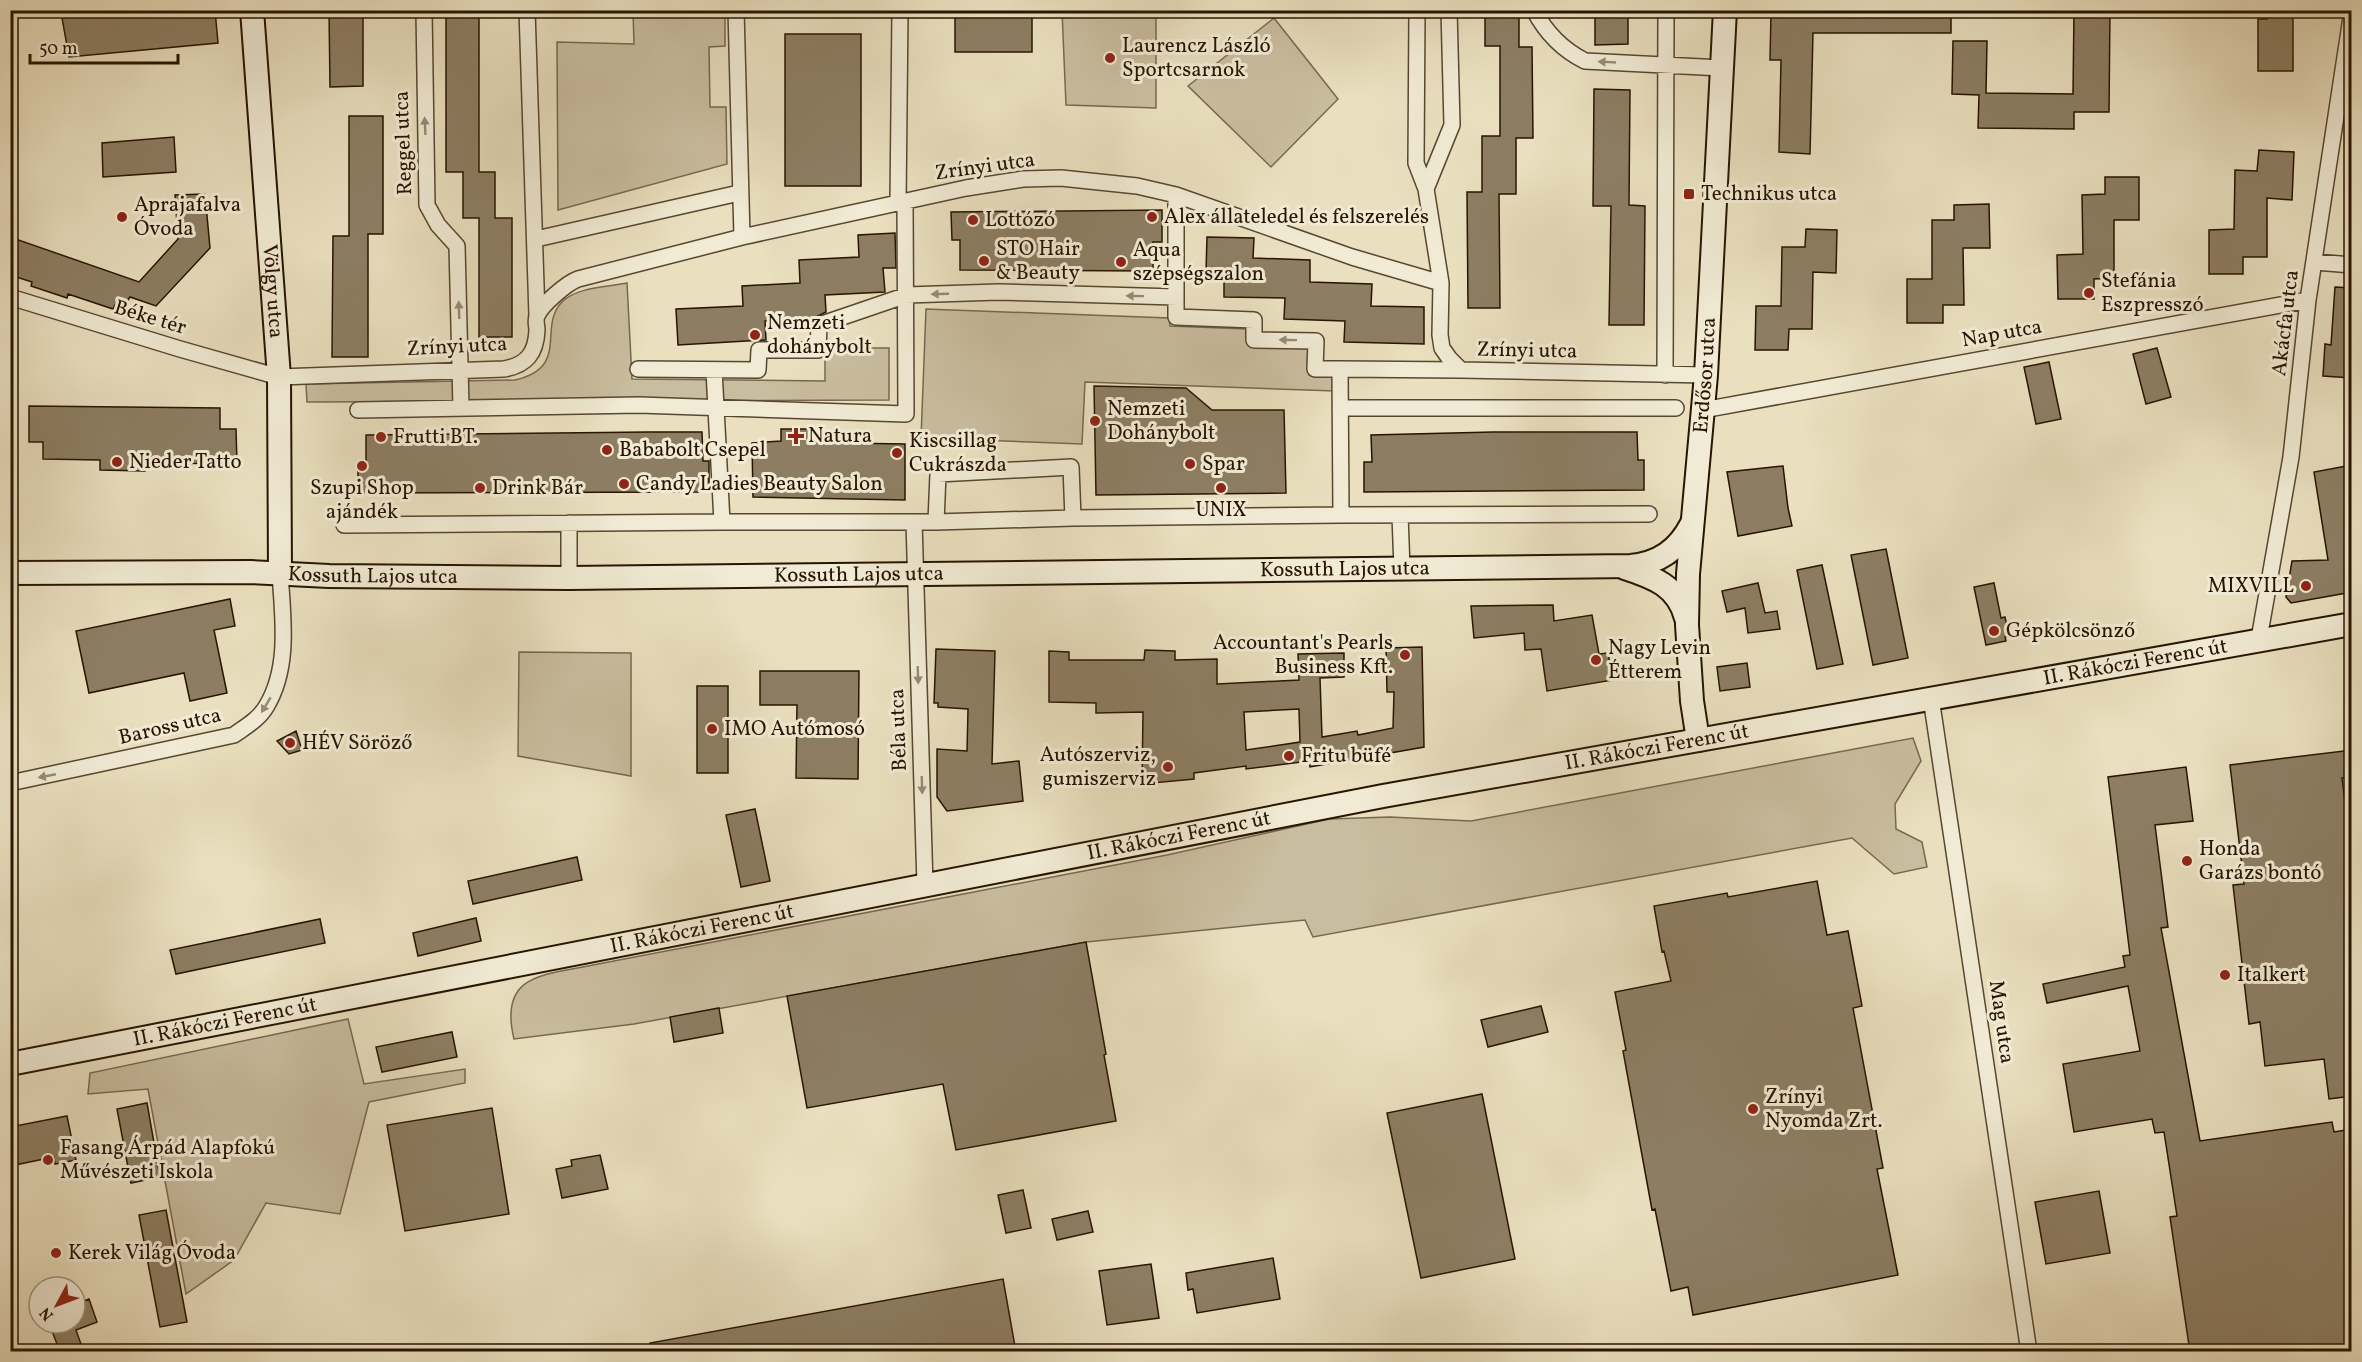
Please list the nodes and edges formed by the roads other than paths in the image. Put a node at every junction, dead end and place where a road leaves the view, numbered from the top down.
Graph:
1 (252, 10) edge
2 (424, 10) edge
3 (527, 10) edge
4 (736, 10) edge
5 (900, 10) edge
6 (1417, 10) edge
7 (1449, 10) edge
8 (1534, 10) edge
9 (1666, 10) edge
10 (1725, 10) edge
11 (2352, 11) edge
12 (1666, 65) junction
13 (1722, 68) junction
14 (1426, 189) junction
15 (740, 193) junction
16 (1176, 195) junction
17 (902, 202) junction
18 (742, 237) junction
19 (536, 239) junction
20 (2315, 262) junction
21 (2352, 265) edge
22 (1441, 283) junction
23 (907, 295) junction
24 (10, 297) edge
25 (1176, 297) junction
26 (2308, 300) junction
27 (537, 316) junction
28 (461, 369) junction
29 (638, 369) dead end
30 (1340, 369) junction
31 (714, 370) junction
32 (1461, 370) junction
33 (1665, 375) junction
34 (1706, 375) junction
35 (279, 376) junction
36 (461, 407) junction
37 (714, 407) junction
38 (1340, 408) junction
39 (1676, 408) dead end
40 (358, 410) dead end
41 (1703, 410) junction
42 (1649, 514) dead end
43 (1341, 515) junction
44 (1400, 515) junction
45 (1073, 518) junction
46 (722, 522) junction
47 (914, 522) junction
48 (936, 522) junction
49 (569, 523) junction
50 (344, 525) dead end
51 (1691, 525) junction
52 (1618, 566) junction
53 (1402, 569) junction
54 (10, 573) edge
55 (915, 573) junction
56 (280, 574) junction
57 (569, 578) junction
58 (2352, 624) edge
59 (1687, 626) junction
60 (2259, 639) junction
61 (1931, 698) junction
62 (1698, 740) junction
63 (10, 783) edge
64 (925, 885) junction
65 (10, 1064) edge
66 (2029, 1352) edge

1 - 35 street, Völgy utca
28 -> 2 street, Reggel utca
3 - 19 street
4 - 15 street
5 - 17 street
6 - 14 street
7 - 14 street
12 -> 8 street
9 - 12 street
10 - 13 street, Erdősor utca
11 - 20 street, Akácfa utca
12 - 13 street
12 - 33 street
13 - 34 street, Erdősor utca
14 - 22 street
15 - 18 street
15 - 19 street
16 - 17 street, Zrínyi utca
16 - 22 street, Zrínyi utca
16 - 25 street
17 - 18 street, Zrínyi utca
17 - 23 street
18 - 27 street, Zrínyi utca
19 - 27 street
20 - 21 street
20 - 26 street, Akácfa utca
22 - 32 street, Zrínyi utca
25 -> 23 street
23 - 31 street
23 - 37 street
24 - 35 street, Béke tér
30 -> 25 street
26 - 41 street, Nap utca
26 - 60 street, Akácfa utca
27 - 28 street, Zrínyi utca
28 - 35 street, Zrínyi utca
28 - 36 street, Reggel utca
29 - 31 street
30 - 32 street
30 - 38 street
31 - 37 street
32 - 33 street, Zrínyi utca
33 - 34 street, Zrínyi utca
34 - 41 street, Erdősor utca
35 - 56 street, Völgy utca
36 - 37 street
36 - 40 street
37 - 46 street
38 - 39 street
38 - 43 street
41 - 51 street, Erdősor utca
42 - 44 street
43 - 44 street
43 - 45 street
44 - 53 street
45 - 48 street
45 - 48 street
46 - 47 street
46 - 49 street
47 - 48 street
47 - 55 street, Béla utca
49 - 50 street
49 - 57 street
51 - 52 street, Kossuth Lajos utca
51 - 59 street, Erdősor utca
52 - 53 street, Kossuth Lajos utca
52 - 59 street
53 - 55 street, Kossuth Lajos utca
54 - 56 street, Kossuth Lajos utca
55 - 57 street, Kossuth Lajos utca
55 -> 64 street, Béla utca
56 - 57 street, Kossuth Lajos utca
56 -> 63 street, Baross utca
58 - 60 street, II. Rákóczi Ferenc út
59 - 62 street, Erdősor utca
60 - 61 street, II. Rákóczi Ferenc út
61 - 62 street, II. Rákóczi Ferenc út
61 - 66 street, Mag utca
62 - 64 street, II. Rákóczi Ferenc út
64 - 65 street, II. Rákóczi Ferenc út

